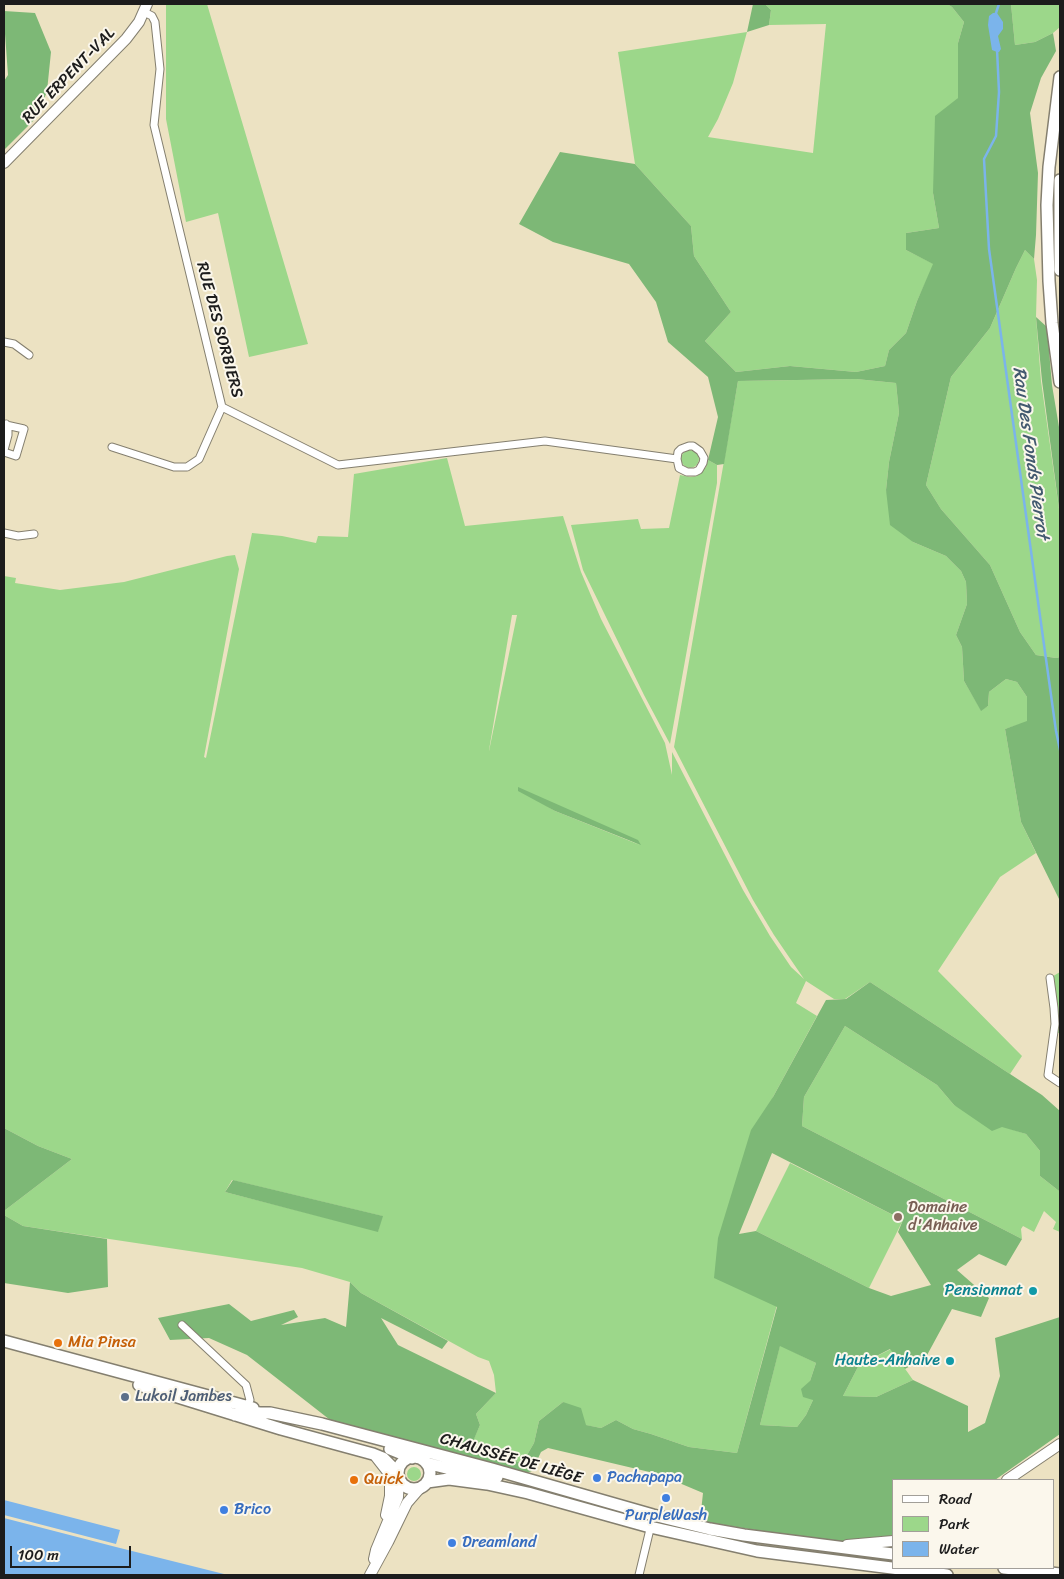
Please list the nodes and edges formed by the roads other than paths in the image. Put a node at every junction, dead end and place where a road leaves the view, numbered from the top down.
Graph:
1 (145, 8) edge
2 (1060, 77) edge
3 (4, 163) edge
4 (1060, 180) edge
5 (1060, 270) edge
6 (4, 342) edge
7 (29, 355) dead end
8 (1060, 382) edge
9 (222, 407) junction
10 (5, 423) edge
11 (112, 447) dead end
12 (4, 451) edge
13 (676, 458) dead end
14 (4, 533) edge
15 (34, 534) dead end
16 (1050, 978) dead end
17 (1060, 1083) edge
18 (182, 1325) dead end
19 (4, 1341) edge
20 (4, 1348) edge
21 (248, 1406) junction
22 (270, 1413) junction
23 (235, 1415) junction
24 (1060, 1444) edge
25 (373, 1454) junction
26 (412, 1458) junction
27 (426, 1463) junction
28 (398, 1475) junction
29 (1008, 1479) edge
30 (423, 1485) junction
31 (557, 1489) junction
32 (653, 1515) junction
33 (650, 1527) junction
34 (384, 1530) junction
35 (892, 1541) edge
36 (833, 1546) junction
37 (892, 1554) edge
38 (892, 1568) edge
39 (896, 1569) edge
40 (1013, 1569) edge
41 (371, 1573) edge
42 (1060, 1574) edge
43 (639, 1575) edge
44 (943, 1575) edge
45 (947, 1575) edge

1 - 3 street, RUE ERPENT-VAL
1 - 9 street, RUE DES SORBIERS
2 - 8 main road
4 - 5 main road
6 - 7 street
9 - 11 street
9 - 13 street, RUE DES SORBIERS
10 - 12 street
10 - 12 street
14 - 15 street
16 - 17 street
18 - 21 street
19 - 21 main road, CHAUSSÉE DE LIÈGE
20 - 23 main road
21 - 22 main road, CHAUSSÉE DE LIÈGE
22 - 23 main road
22 - 26 main road, CHAUSSÉE DE LIÈGE
22 - 31 main road, CHAUSSÉE DE LIÈGE
23 - 25 main road
24 - 29 street
25 - 28 main road
25 - 34 street
26 - 27 main road
26 - 28 main road
27 - 30 main road
27 - 31 main road
28 - 30 main road
28 - 34 street
30 - 33 main road, CHAUSSÉE DE LIÈGE
30 - 41 street
31 - 32 main road, CHAUSSÉE DE LIÈGE
32 - 33 street
32 - 36 main road, CHAUSSÉE DE LIÈGE
33 - 38 main road, CHAUSSÉE DE LIÈGE
33 - 43 street
34 - 41 street
35 - 36 street, CHAUSSÉE DE LIÈGE
36 - 37 main road
39 - 44 main road, CHAUSSÉE DE LIÈGE
40 - 42 main road
44 - 45 main road, CHAUSSÉE DE LIÈGE

